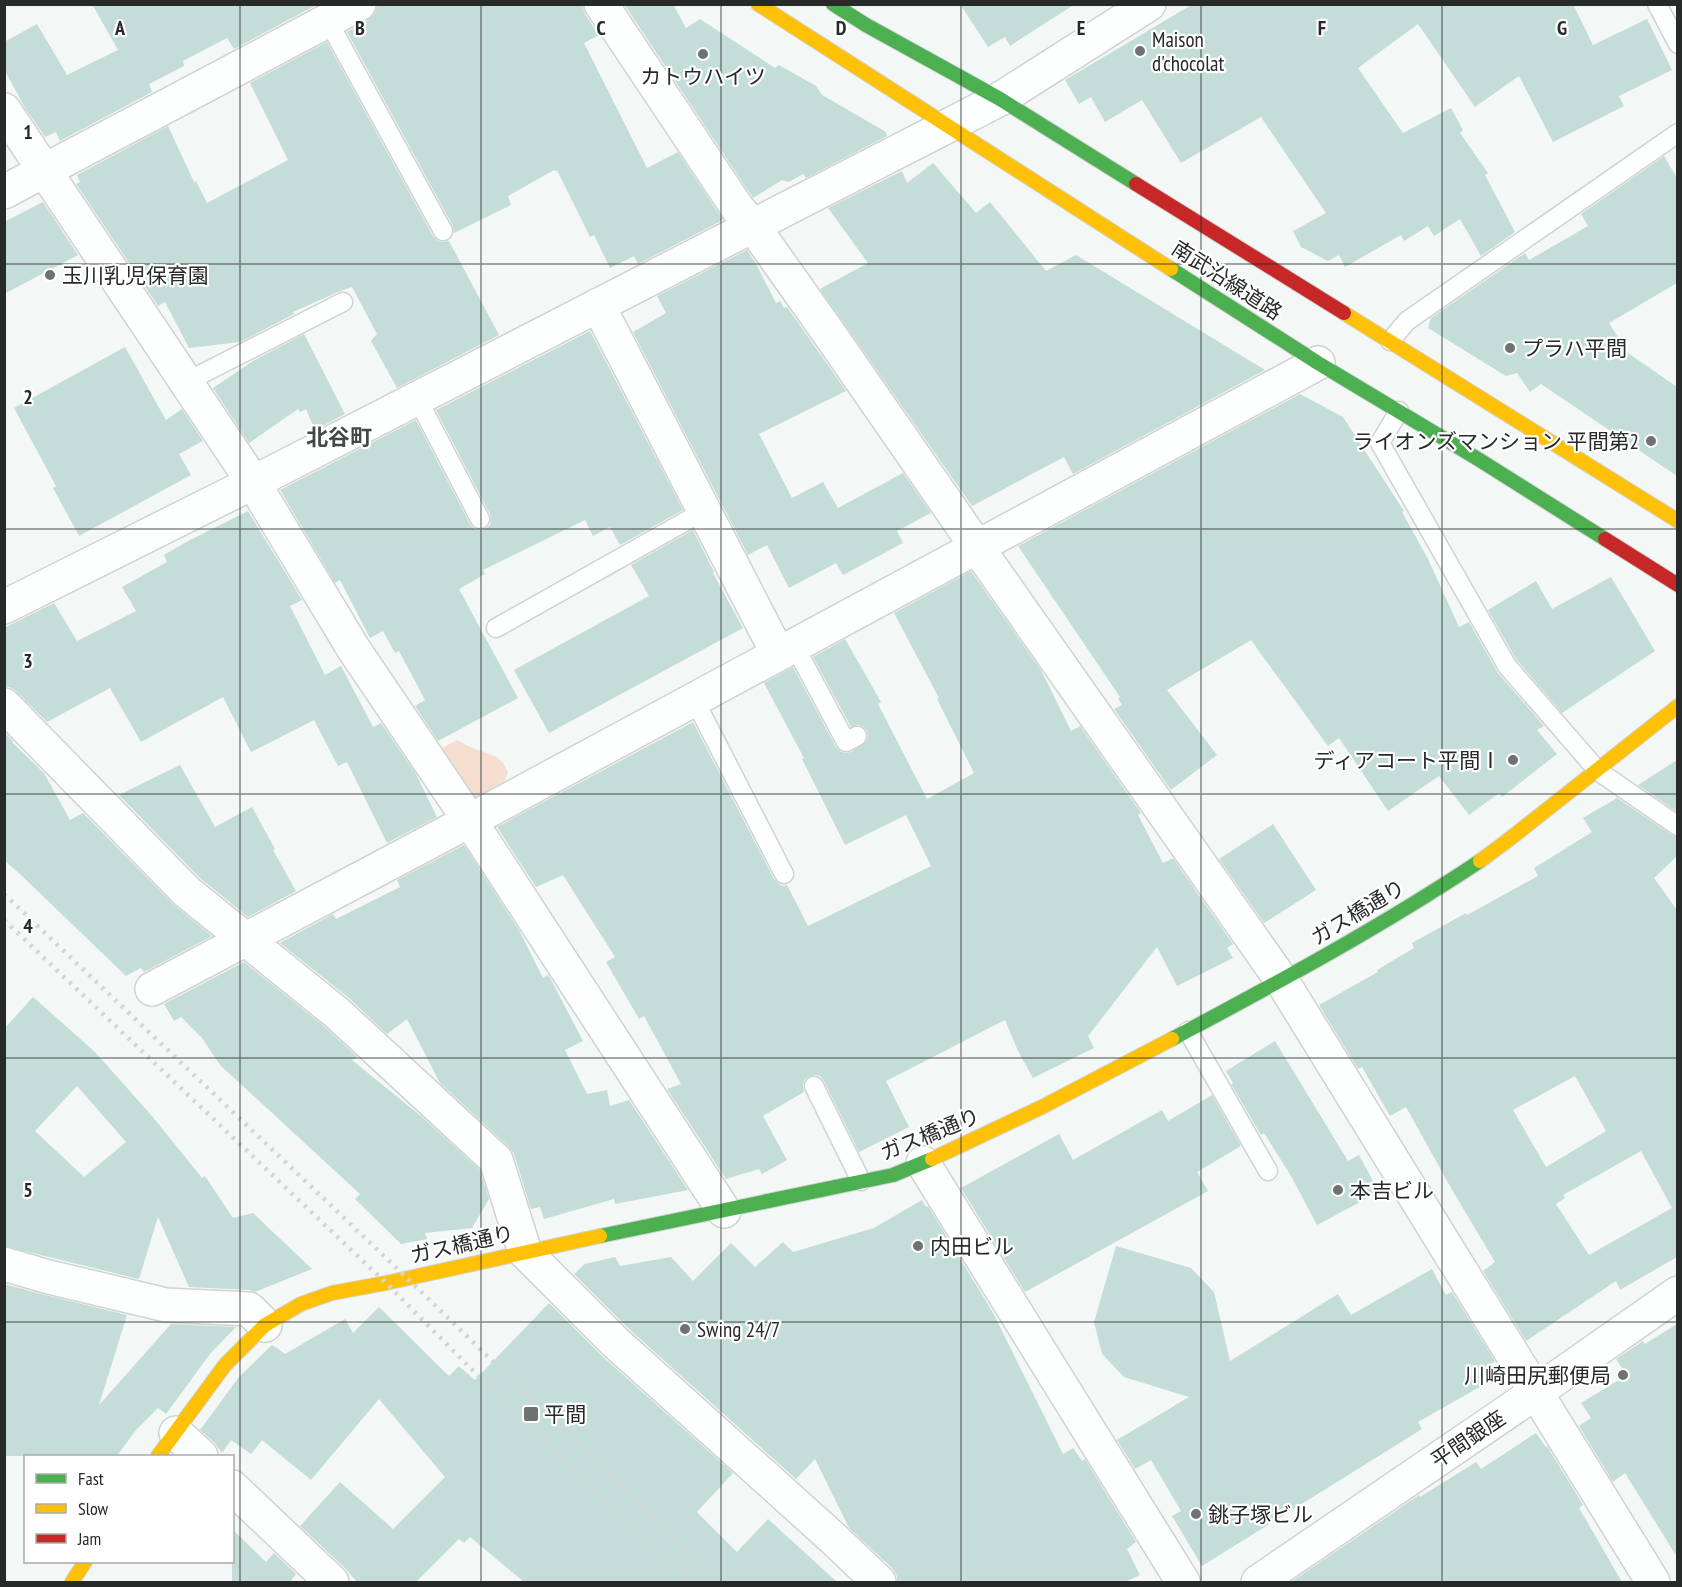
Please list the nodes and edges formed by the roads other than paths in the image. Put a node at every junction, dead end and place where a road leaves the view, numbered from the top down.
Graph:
1 (359, 4) edge
2 (601, 4) edge
3 (758, 4) edge
4 (833, 4) edge
5 (1149, 4) edge
6 (1657, 4) edge
7 (328, 21) junction
8 (1677, 44) edge
9 (1000, 99) junction
10 (4, 110) edge
11 (948, 125) junction
12 (1677, 133) edge
13 (45, 171) junction
14 (4, 192) edge
15 (753, 226) junction
16 (443, 231) dead end
17 (343, 302) dead end
18 (598, 305) junction
19 (1390, 341) junction
20 (1318, 363) junction
21 (186, 382) junction
22 (417, 398) junction
23 (1399, 411) junction
24 (253, 482) junction
25 (704, 511) junction
26 (480, 519) dead end
27 (1677, 521) edge
28 (977, 547) junction
29 (1677, 585) edge
30 (4, 607) edge
31 (496, 628) dead end
32 (786, 650) junction
33 (714, 693) junction
34 (4, 705) edge
35 (1677, 706) edge
36 (857, 736) dead end
37 (1598, 771) junction
38 (469, 821) junction
39 (1677, 826) edge
40 (784, 874) dead end
41 (247, 940) junction
42 (1282, 981) junction
43 (152, 990) dead end
44 (1188, 1031) junction
45 (814, 1086) dead end
46 (923, 1164) junction
47 (1268, 1171) dead end
48 (861, 1181) junction
49 (724, 1211) junction
50 (525, 1252) junction
51 (4, 1264) edge
52 (1677, 1293) edge
53 (265, 1325) junction
54 (1535, 1393) junction
55 (167, 1444) edge
56 (198, 1455) edge
57 (234, 1489) edge
58 (84, 1563) edge
59 (72, 1582) edge
60 (332, 1582) edge
61 (879, 1582) edge
62 (1183, 1582) edge
63 (1258, 1582) edge
64 (1653, 1582) edge

1 - 7 street
2 - 15 street
3 - 11 street, 南武沿線道路
4 - 9 street, 南武沿線道路
5 - 9 street
6 - 8 lane
7 - 13 street
7 - 16 lane
9 - 11 street
9 - 19 street, 南武沿線道路
10 - 13 street
11 - 15 street
11 - 20 street, 南武沿線道路
12 - 19 lane
13 - 14 street
13 - 21 street
15 - 18 street
15 - 28 street
17 - 21 lane
18 - 22 street
18 - 25 street
19 - 27 street, 南武沿線道路
20 - 23 street, 南武沿線道路
20 - 28 street
21 - 24 street
22 - 24 street
22 - 26 lane
23 - 29 street, 南武沿線道路
23 - 37 lane
24 - 30 street
24 - 38 street
25 - 31 lane
25 - 32 street
28 - 32 street
28 - 42 street
32 - 33 street
32 - 36 lane
33 - 38 street
33 - 40 lane
34 - 41 street
35 - 37 street, ガス橋通り
37 - 39 lane
37 - 42 street, ガス橋通り
38 - 41 street
38 - 49 street
41 - 43 street
41 - 50 street
42 - 44 street, ガス橋通り
42 - 54 street
44 - 46 street, ガス橋通り
44 - 47 lane
45 - 48 lane
46 - 48 street, ガス橋通り
46 - 62 street
48 - 49 street, ガス橋通り
49 - 50 street, ガス橋通り
50 - 53 street, ガス橋通り
50 - 61 street
51 - 53 street
52 - 54 street, 平間銀座
53 - 55 street, ガス橋通り
54 - 63 street, 平間銀座
54 - 64 street
55 - 56 street
57 - 60 street
58 - 59 street

